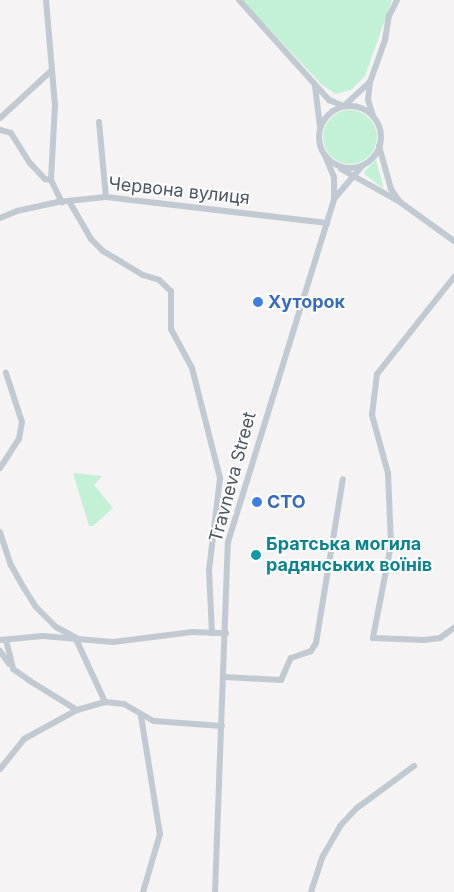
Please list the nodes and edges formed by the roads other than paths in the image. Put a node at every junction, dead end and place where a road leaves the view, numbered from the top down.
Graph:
1 (46, 0) edge
2 (239, 0) edge
3 (397, 0) edge
4 (52, 71) junction
5 (370, 82) junction
6 (315, 86) junction
7 (344, 106) junction
8 (373, 117) junction
9 (0, 118) edge
10 (99, 122) dead end
11 (320, 127) junction
12 (0, 130) edge
13 (380, 146) junction
14 (326, 158) junction
15 (336, 165) junction
16 (363, 166) junction
17 (353, 176) junction
18 (51, 180) junction
19 (106, 197) junction
20 (334, 200) junction
21 (69, 201) junction
22 (400, 202) junction
23 (62, 203) junction
24 (0, 218) edge
25 (326, 223) junction
26 (453, 238) edge
27 (454, 277) edge
28 (6, 373) dead end
29 (0, 468) edge
30 (343, 479) dead end
31 (0, 532) edge
32 (454, 628) edge
33 (212, 632) junction
34 (226, 633) junction
35 (75, 637) junction
36 (3, 640) edge
37 (2, 654) edge
38 (0, 665) edge
39 (13, 669) junction
40 (224, 677) junction
41 (105, 702) junction
42 (77, 710) junction
43 (141, 716) junction
44 (222, 726) junction
45 (414, 766) dead end
46 (0, 769) edge
47 (142, 892) edge
48 (216, 892) edge
49 (311, 892) edge

1 - 4 street
2 - 6 street
3 - 5 street
4 - 9 street
4 - 18 street
5 - 7 street
5 - 8 street
6 - 7 street
6 - 11 street
7 - 8 street
7 - 11 street
8 - 13 street
10 - 19 street
11 - 14 street
12 - 18 street
13 - 16 street
13 - 22 street
14 - 15 street
14 - 20 street
15 - 16 street
15 - 17 street
16 - 17 street
17 - 20 street
17 - 22 street
18 - 23 street
19 - 21 street, Червона вулиця
19 - 25 street, Червона вулиця
20 - 25 street, Travneva Street
21 - 23 street, Червона вулиця
21 - 33 street
22 - 26 street
23 - 24 street, Червона вулиця
25 - 34 street, Travneva Street
27 - 32 street
28 - 29 street
30 - 40 street
31 - 35 street
33 - 34 street
33 - 35 street
34 - 40 street, Travneva Street
35 - 36 street
35 - 41 street
36 - 39 street
37 - 38 street
37 - 39 street
39 - 42 street
40 - 44 street, Travneva Street
41 - 42 street
41 - 43 street
42 - 46 street
43 - 44 street
43 - 47 street
44 - 48 street, Travneva Street
45 - 49 street

